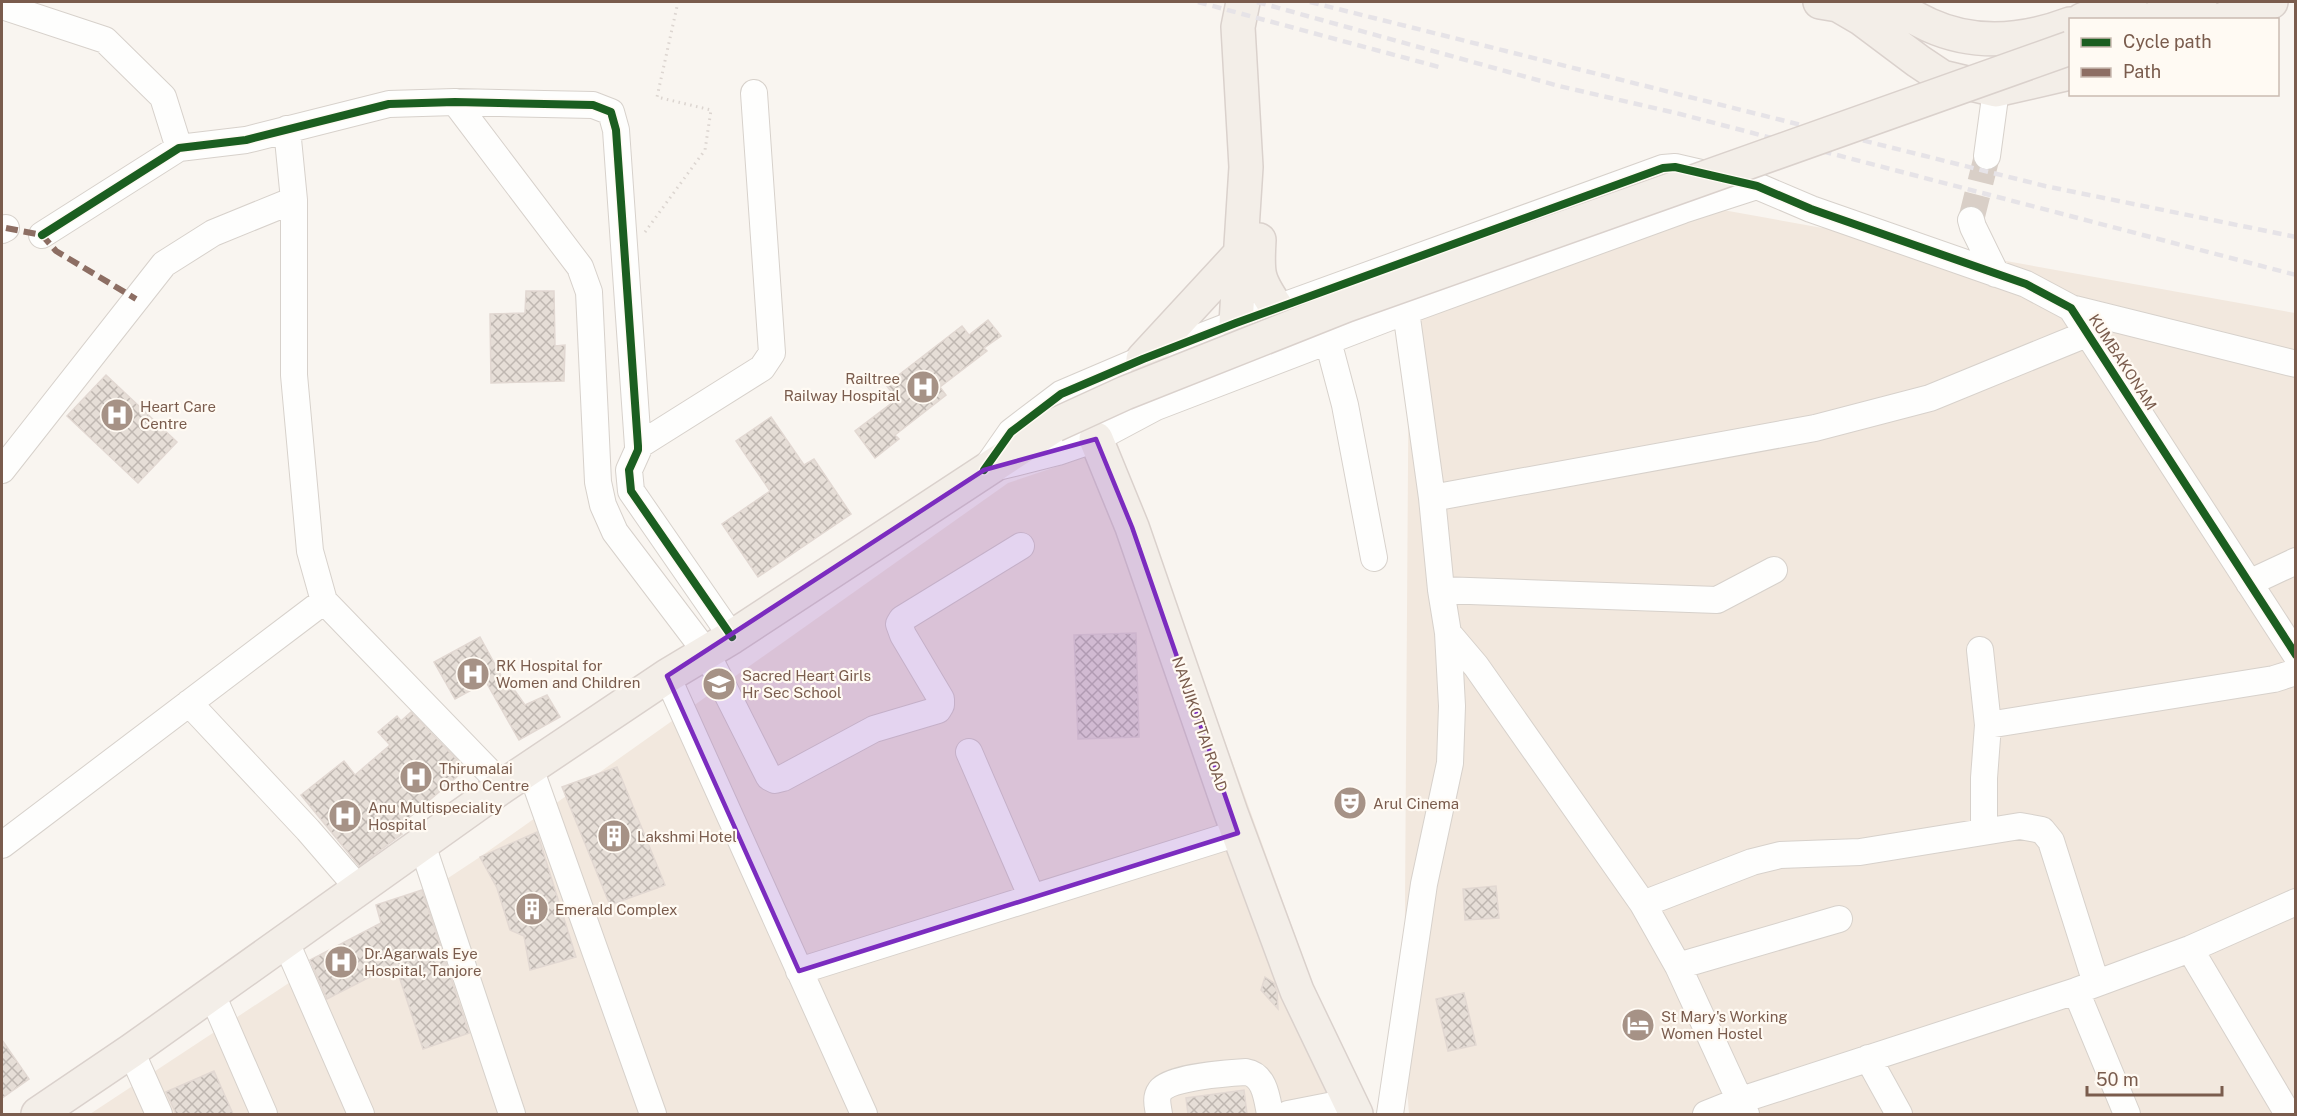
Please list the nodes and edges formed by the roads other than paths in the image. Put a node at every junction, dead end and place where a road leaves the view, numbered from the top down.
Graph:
1 (1243, 2) edge
2 (1259, 2) edge
3 (1884, 2) edge
4 (2130, 2) edge
5 (2200, 2) edge
6 (2271, 2) edge
7 (1839, 3) edge
8 (2, 6) edge
9 (2087, 18) edge
10 (2156, 18) edge
11 (2227, 18) edge
12 (2069, 24) edge
13 (2069, 48) edge
14 (2069, 73) edge
15 (1996, 90) junction
16 (754, 93) dead end
17 (455, 102) junction
18 (287, 129) junction
19 (179, 148) junction
20 (1987, 156) tunnel mouth
21 (1757, 186) junction
22 (294, 200) junction
23 (1971, 220) tunnel mouth
24 (42, 235) dead end
25 (1240, 254) junction
26 (1389, 267) junction
27 (1996, 274) junction
28 (1277, 308) junction
29 (2071, 308) junction
30 (1406, 311) junction
31 (1236, 323) junction
32 (2089, 333) junction
33 (1328, 341) junction
34 (1143, 359) junction
35 (2295, 364) edge
36 (1096, 440) junction
37 (638, 446) junction
38 (2, 470) edge
39 (984, 471) junction
40 (1432, 498) junction
41 (1021, 546) dead end
42 (1374, 558) dead end
43 (2295, 561) edge
44 (1774, 570) dead end
45 (2249, 583) junction
46 (1441, 590) junction
47 (324, 601) junction
48 (1448, 633) junction
49 (718, 645) junction
50 (1980, 650) dead end
51 (2295, 655) edge
52 (2295, 672) edge
53 (667, 676) junction
54 (189, 703) junction
55 (1988, 725) junction
56 (969, 752) dead end
57 (530, 768) junction
58 (503, 786) junction
59 (1984, 831) junction
60 (1238, 833) junction
61 (422, 844) junction
62 (2, 845) edge
63 (359, 889) junction
64 (1032, 898) junction
65 (2295, 902) edge
66 (1643, 904) junction
67 (1839, 919) dead end
68 (285, 940) junction
69 (2190, 949) junction
70 (1678, 966) junction
71 (799, 971) junction
72 (2086, 987) junction
73 (211, 992) junction
74 (131, 1051) junction
75 (1868, 1058) junction
76 (1743, 1107) edge
77 (1352, 1108) edge
78 (38, 1114) edge
79 (159, 1114) edge
80 (264, 1114) edge
81 (361, 1114) edge
82 (512, 1114) edge
83 (653, 1114) edge
84 (864, 1114) edge
85 (1159, 1114) edge
86 (1270, 1114) edge
87 (1288, 1114) edge
88 (1390, 1114) edge
89 (1706, 1114) edge
90 (1899, 1114) edge
91 (2127, 1114) edge
92 (2288, 1114) edge

1 - 25 main road
2 - 28 main road
3 - 12 main road
4 - 9 main road
5 - 10 main road
6 - 11 main road
7 - 15 main road
8 - 19 street
13 - 39 main road, bridge
14 - 15 main road
15 - 20 street
16 - 37 street
17 - 18 street
17 - 37 street
17 - 49 street
18 - 19 street
18 - 22 street
19 - 24 street
21 - 26 street, KUMBAKONAM
21 - 27 street, KUMBAKONAM
21 - 30 street
22 - 38 street
22 - 47 street
23 - 27 street
25 - 31 main road
25 - 34 main road
26 - 28 street, KUMBAKONAM
26 - 30 street
27 - 29 street, KUMBAKONAM
28 - 31 street, KUMBAKONAM
29 - 32 street, KUMBAKONAM
29 - 35 street
30 - 33 street
30 - 40 street
31 - 34 street, KUMBAKONAM
32 - 40 street
32 - 45 street, KUMBAKONAM
33 - 36 street
33 - 42 street
34 - 39 street, KUMBAKONAM
36 - 39 street
36 - 60 main road, NANJIKOTTAI ROAD
37 - 49 street
39 - 49 main road
40 - 46 street
41 - 49 street
43 - 45 street
44 - 46 street
45 - 51 street, KUMBAKONAM
46 - 48 street
47 - 54 street
47 - 58 street
48 - 66 street
48 - 88 street
49 - 53 main road
50 - 55 street
52 - 55 street
53 - 57 main road
53 - 71 street
54 - 62 street
54 - 63 street
55 - 59 street
56 - 64 street
57 - 58 main road
57 - 83 street
58 - 61 main road
59 - 66 street
59 - 72 street
60 - 64 street
60 - 77 main road, NANJIKOTTAI ROAD
61 - 63 main road
61 - 82 street
63 - 68 main road
64 - 71 street
65 - 69 street
66 - 70 street
67 - 70 street
68 - 73 main road
68 - 81 street
69 - 72 street
69 - 92 street
70 - 76 street
71 - 84 street
72 - 75 street
72 - 91 street
73 - 74 main road
73 - 80 street
74 - 78 main road
74 - 79 street
75 - 76 street
75 - 90 street
76 - 89 street
77 - 87 street
85 - 86 street

